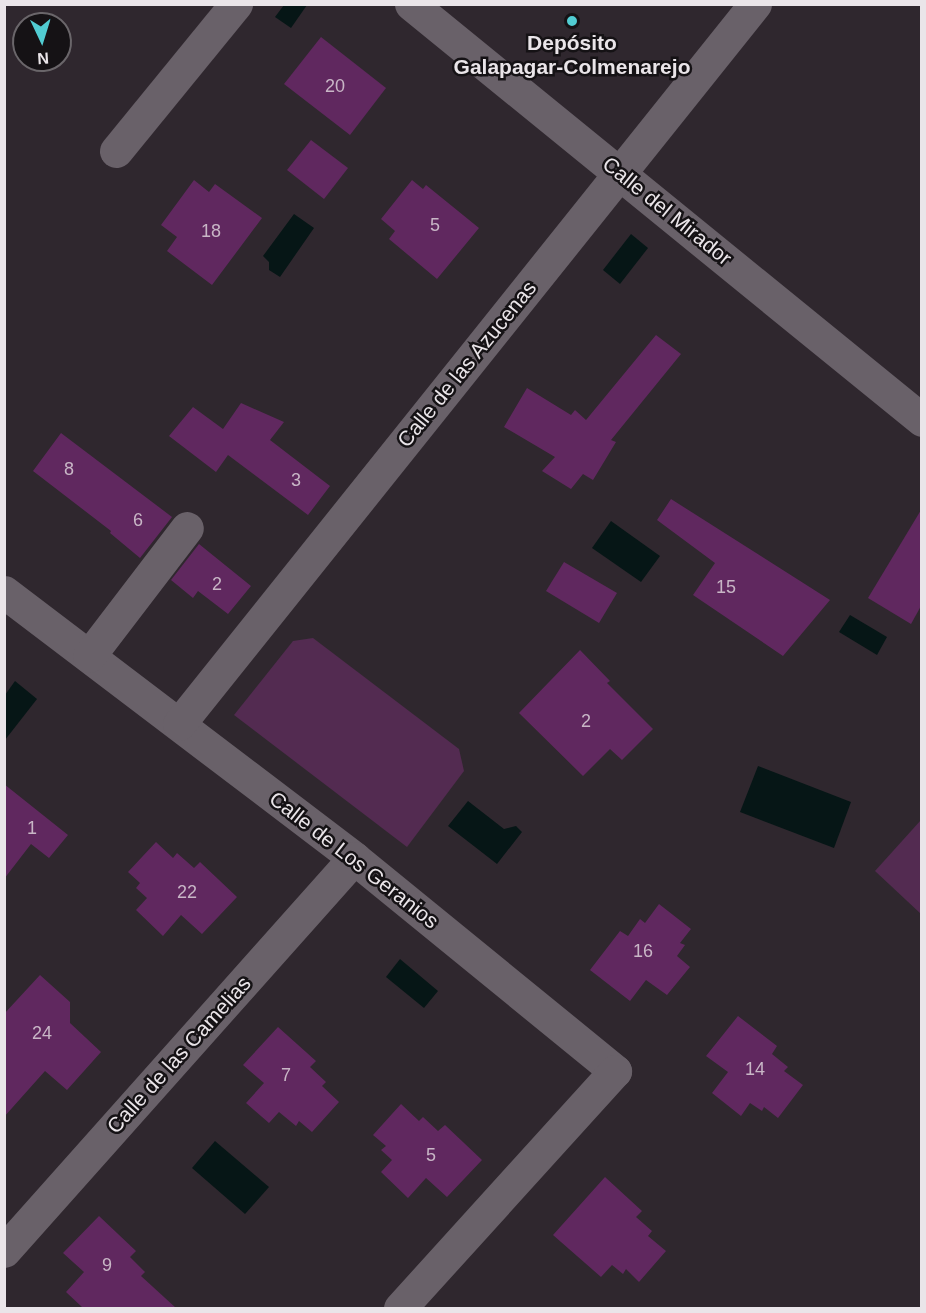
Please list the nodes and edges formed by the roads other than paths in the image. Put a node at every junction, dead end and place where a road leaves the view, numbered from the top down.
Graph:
1 (236, 4) edge
2 (411, 4) edge
3 (755, 4) edge
4 (116, 151) dead end
5 (620, 172) junction
6 (921, 420) edge
7 (187, 528) dead end
8 (4, 592) edge
9 (89, 656) junction
10 (179, 724) junction
11 (354, 858) junction
12 (4, 1251) edge
13 (400, 1308) edge

1 - 4 street
2 - 5 street, Calle del Mirador
3 - 5 street, Calle de las Azucenas
5 - 6 street, Calle del Mirador
5 - 10 street, Calle de las Azucenas
7 - 9 street
8 - 9 street, Calle de Los Geranios
9 - 10 street, Calle de Los Geranios
10 - 11 street, Calle de Los Geranios
11 - 12 street, Calle de las Camelias
11 - 13 street, Calle de Los Geranios

